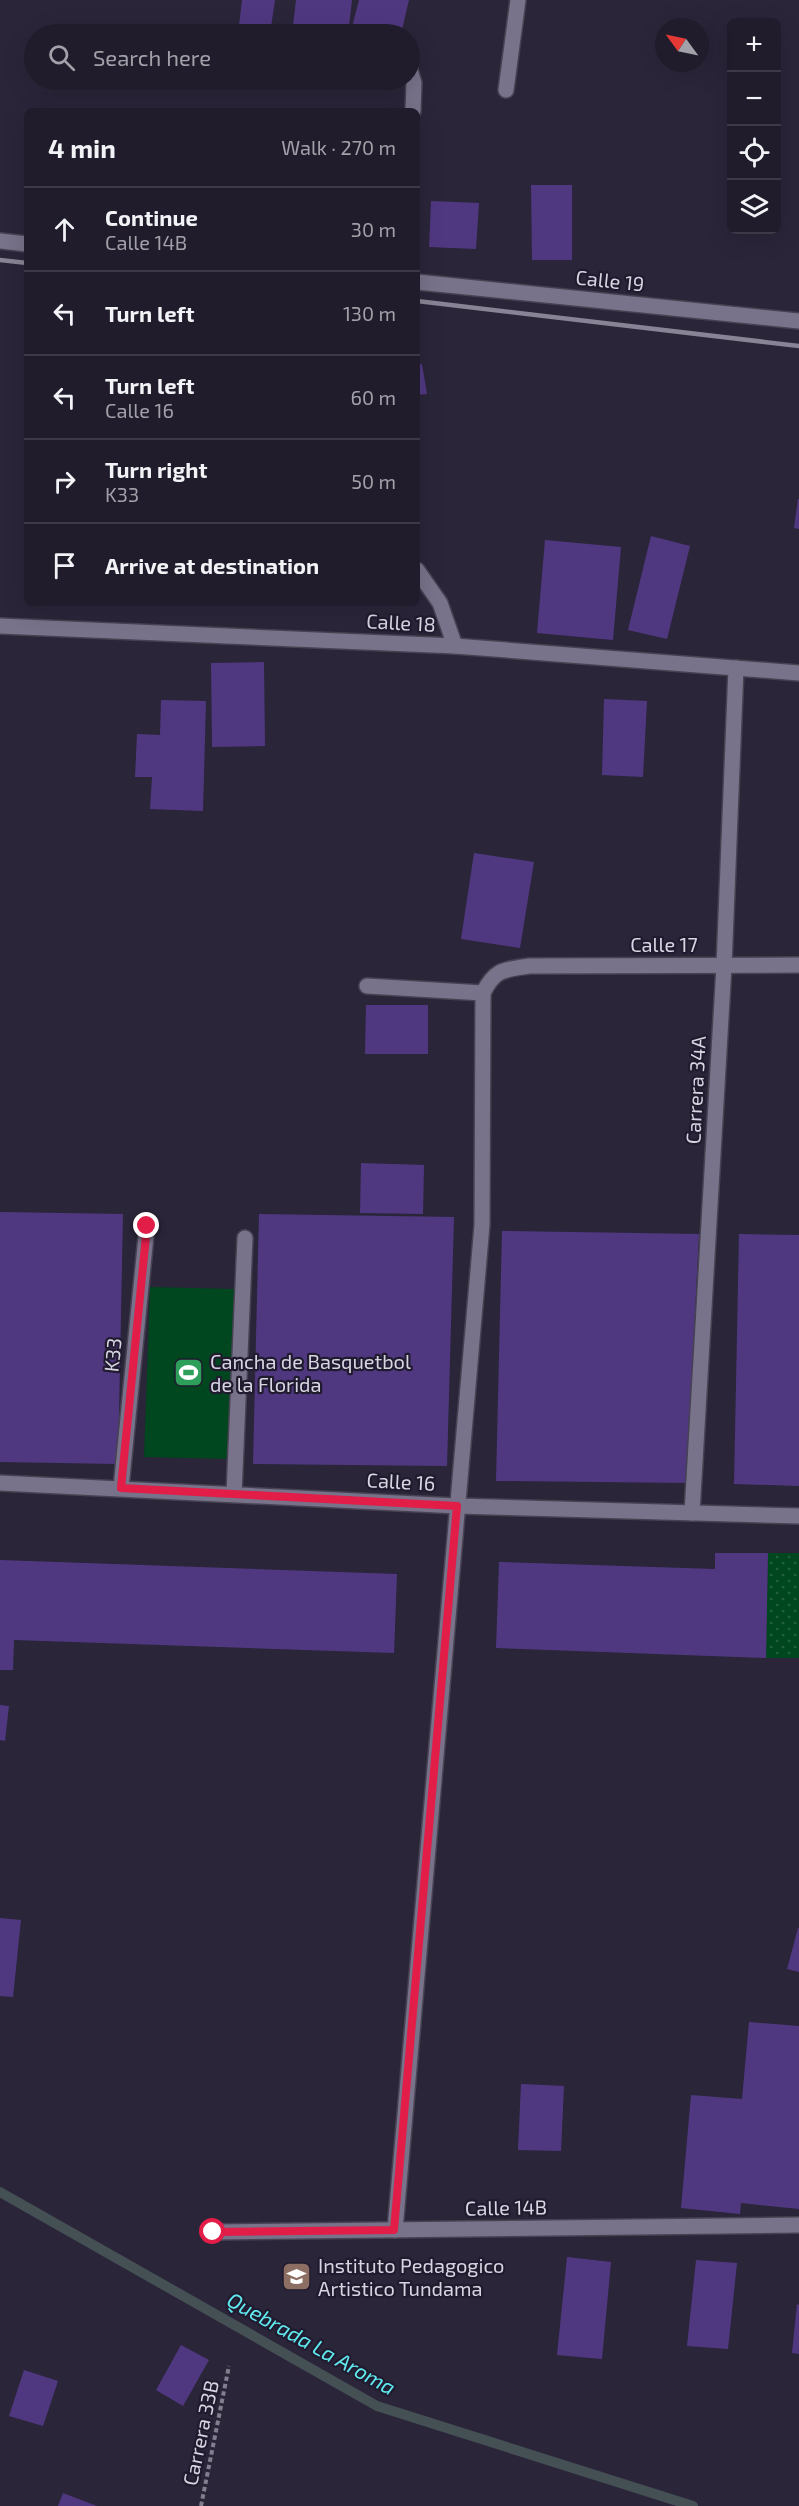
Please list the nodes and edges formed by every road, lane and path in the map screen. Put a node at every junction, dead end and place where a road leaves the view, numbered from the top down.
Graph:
1 (518, 0) edge
2 (414, 90) edge
3 (506, 90) dead end
4 (414, 108) edge
5 (0, 241) edge
6 (24, 244) edge
7 (420, 282) edge
8 (799, 321) edge
9 (420, 574) edge
10 (0, 626) edge
11 (455, 646) junction
12 (736, 668) junction
13 (799, 673) edge
14 (799, 965) edge
15 (724, 966) junction
16 (367, 986) dead end
17 (483, 993) junction
18 (147, 1226) dead end
19 (245, 1238) dead end
20 (0, 1483) edge
21 (121, 1488) junction
22 (234, 1494) junction
23 (457, 1506) junction
24 (692, 1513) junction
25 (799, 1516) edge
26 (799, 2225) edge
27 (394, 2230) junction
28 (213, 2232) dead end
29 (230, 2366) dead end
30 (201, 2506) edge

1 - 3 street
2 - 4 street
5 - 6 street
7 - 8 street, Calle 19
9 - 11 street
10 - 11 street, Calle 18
11 - 12 street, Calle 18
12 - 13 street, Calle 18
12 - 15 street, Carrera 34A
14 - 15 street, Calle 17
15 - 17 street, Calle 17
15 - 24 street, Carrera 34A
16 - 17 street
17 - 23 street
18 - 21 street, K33
19 - 22 street
20 - 21 street, Calle 16
21 - 22 street, Calle 16
22 - 23 street, Calle 16
23 - 24 street, Calle 16
23 - 27 street
24 - 25 street, Calle 16
26 - 27 street, Calle 14B
27 - 28 street, Calle 14B
29 - 30 path, Carrera 33B

